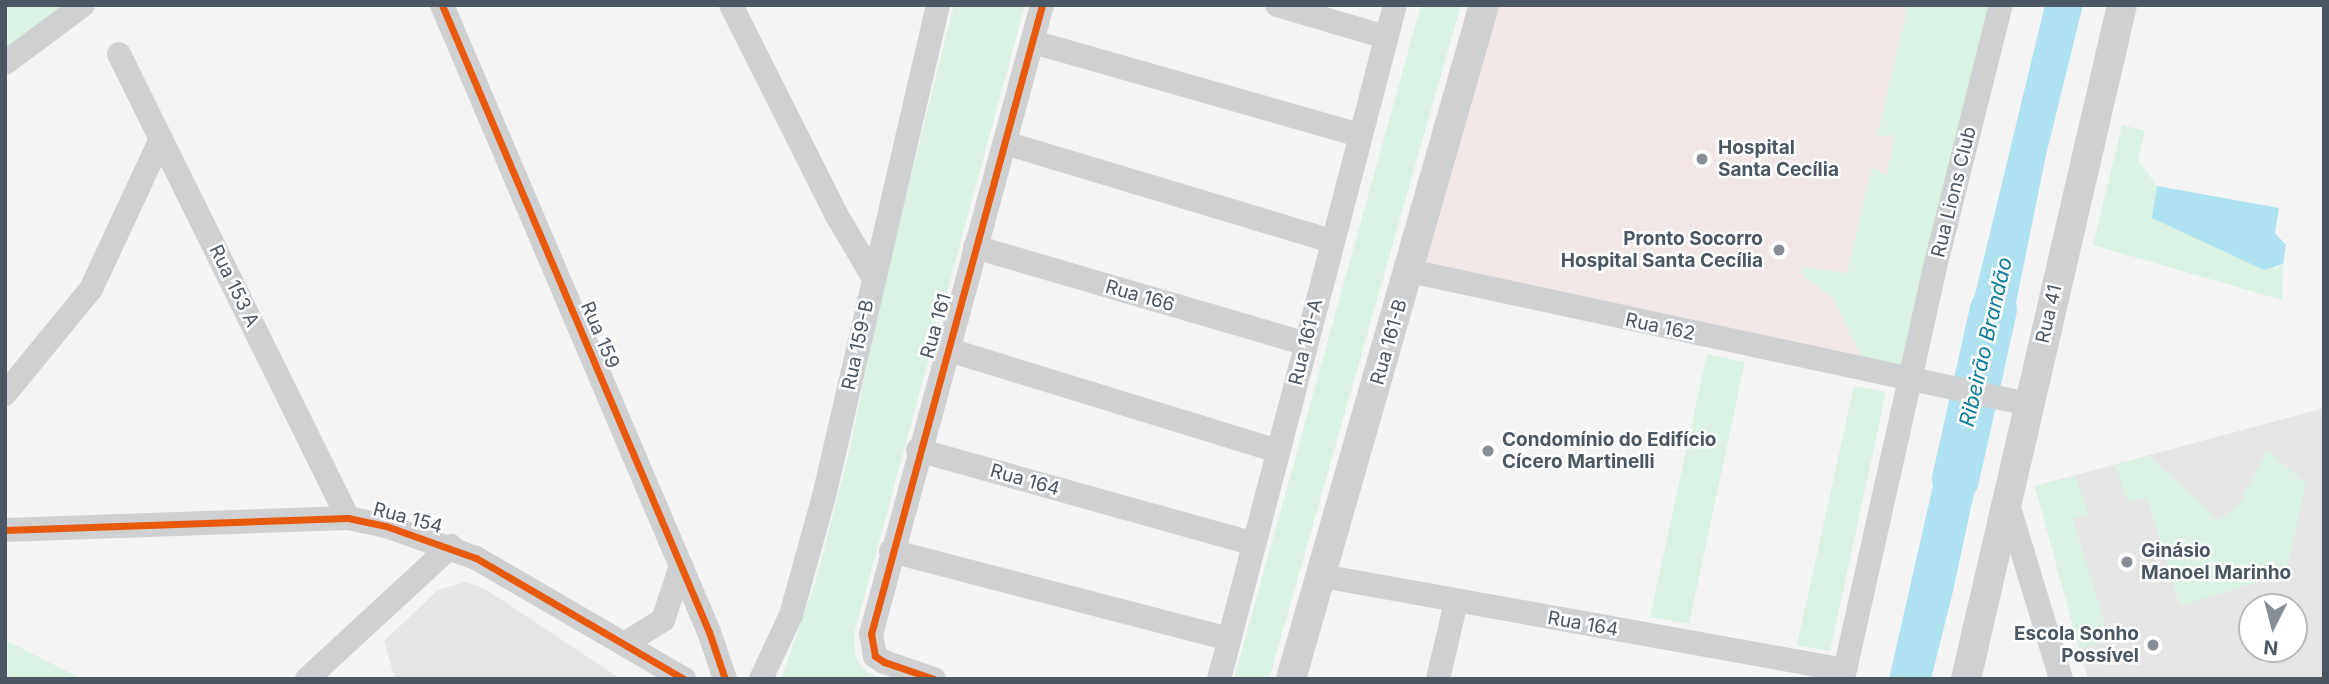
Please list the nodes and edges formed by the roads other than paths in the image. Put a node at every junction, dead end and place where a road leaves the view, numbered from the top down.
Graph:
1 (83, 5) edge
2 (442, 5) edge
3 (731, 5) edge
4 (938, 5) edge
5 (1042, 5) edge
6 (1278, 5) edge
7 (1395, 5) edge
8 (1484, 5) edge
9 (2001, 5) edge
10 (2122, 5) edge
11 (1386, 37) junction
12 (1033, 42) junction
13 (119, 54) dead end
14 (5, 63) edge
15 (1359, 135) junction
16 (161, 139) junction
17 (1005, 142) junction
18 (1331, 241) junction
19 (975, 247) junction
20 (1410, 271) junction
21 (872, 275) junction
22 (1306, 344) junction
23 (946, 349) junction
24 (1910, 380) junction
25 (5, 394) edge
26 (2019, 402) junction
27 (918, 450) junction
28 (1278, 452) junction
29 (2007, 501) junction
30 (348, 518) junction
31 (5, 530) edge
32 (1254, 544) junction
33 (451, 546) junction
34 (891, 551) junction
35 (681, 566) junction
36 (1322, 576) junction
37 (1456, 602) junction
38 (1229, 639) junction
39 (624, 644) junction
40 (1844, 674) edge
41 (307, 679) edge
42 (684, 679) edge
43 (725, 679) edge
44 (761, 679) edge
45 (934, 679) edge
46 (1219, 679) edge
47 (1291, 679) edge
48 (1438, 679) edge
49 (1966, 679) edge
50 (2061, 679) edge

1 - 14 street
2 - 35 street, Rua 159
3 - 21 street
4 - 21 street, Rua 159-B
5 - 12 street, Rua 161
6 - 11 street
7 - 11 street, Rua 161-A
8 - 20 street, Rua 161-B
9 - 24 street, Rua Lions Club
10 - 26 street, Rua 41
11 - 15 street, Rua 161-A
12 - 15 street
12 - 17 street, Rua 161
13 - 16 street, Rua 153 A
15 - 18 street, Rua 161-A
16 - 25 street
16 - 30 street, Rua 153 A
17 - 18 street
17 - 19 street, Rua 161
18 - 22 street, Rua 161-A
19 - 22 street, Rua 166
19 - 23 street, Rua 161
20 - 24 street, Rua 162
20 - 36 street, Rua 161-B
21 - 44 street, Rua 159-B
22 - 28 street, Rua 161-A
23 - 27 street, Rua 161
23 - 28 street
24 - 26 street, Rua 162
24 - 40 street, Rua Lions Club
26 - 29 street, Rua 41
27 - 32 street, Rua 164
27 - 34 street, Rua 161
28 - 32 street, Rua 161-A
29 - 49 street, Rua 41
29 - 50 street
30 - 31 street, Rua 154
30 - 33 street, Rua 154
32 - 38 street, Rua 161-A
33 - 39 street, Rua 154
33 - 41 street
34 - 38 street
34 - 45 street, Rua 161
35 - 39 street
35 - 43 street, Rua 159
36 - 37 street, Rua 164
36 - 47 street, Rua 161-B
37 - 40 street, Rua 164
37 - 48 street
38 - 46 street, Rua 161-A
39 - 42 street, Rua 154

